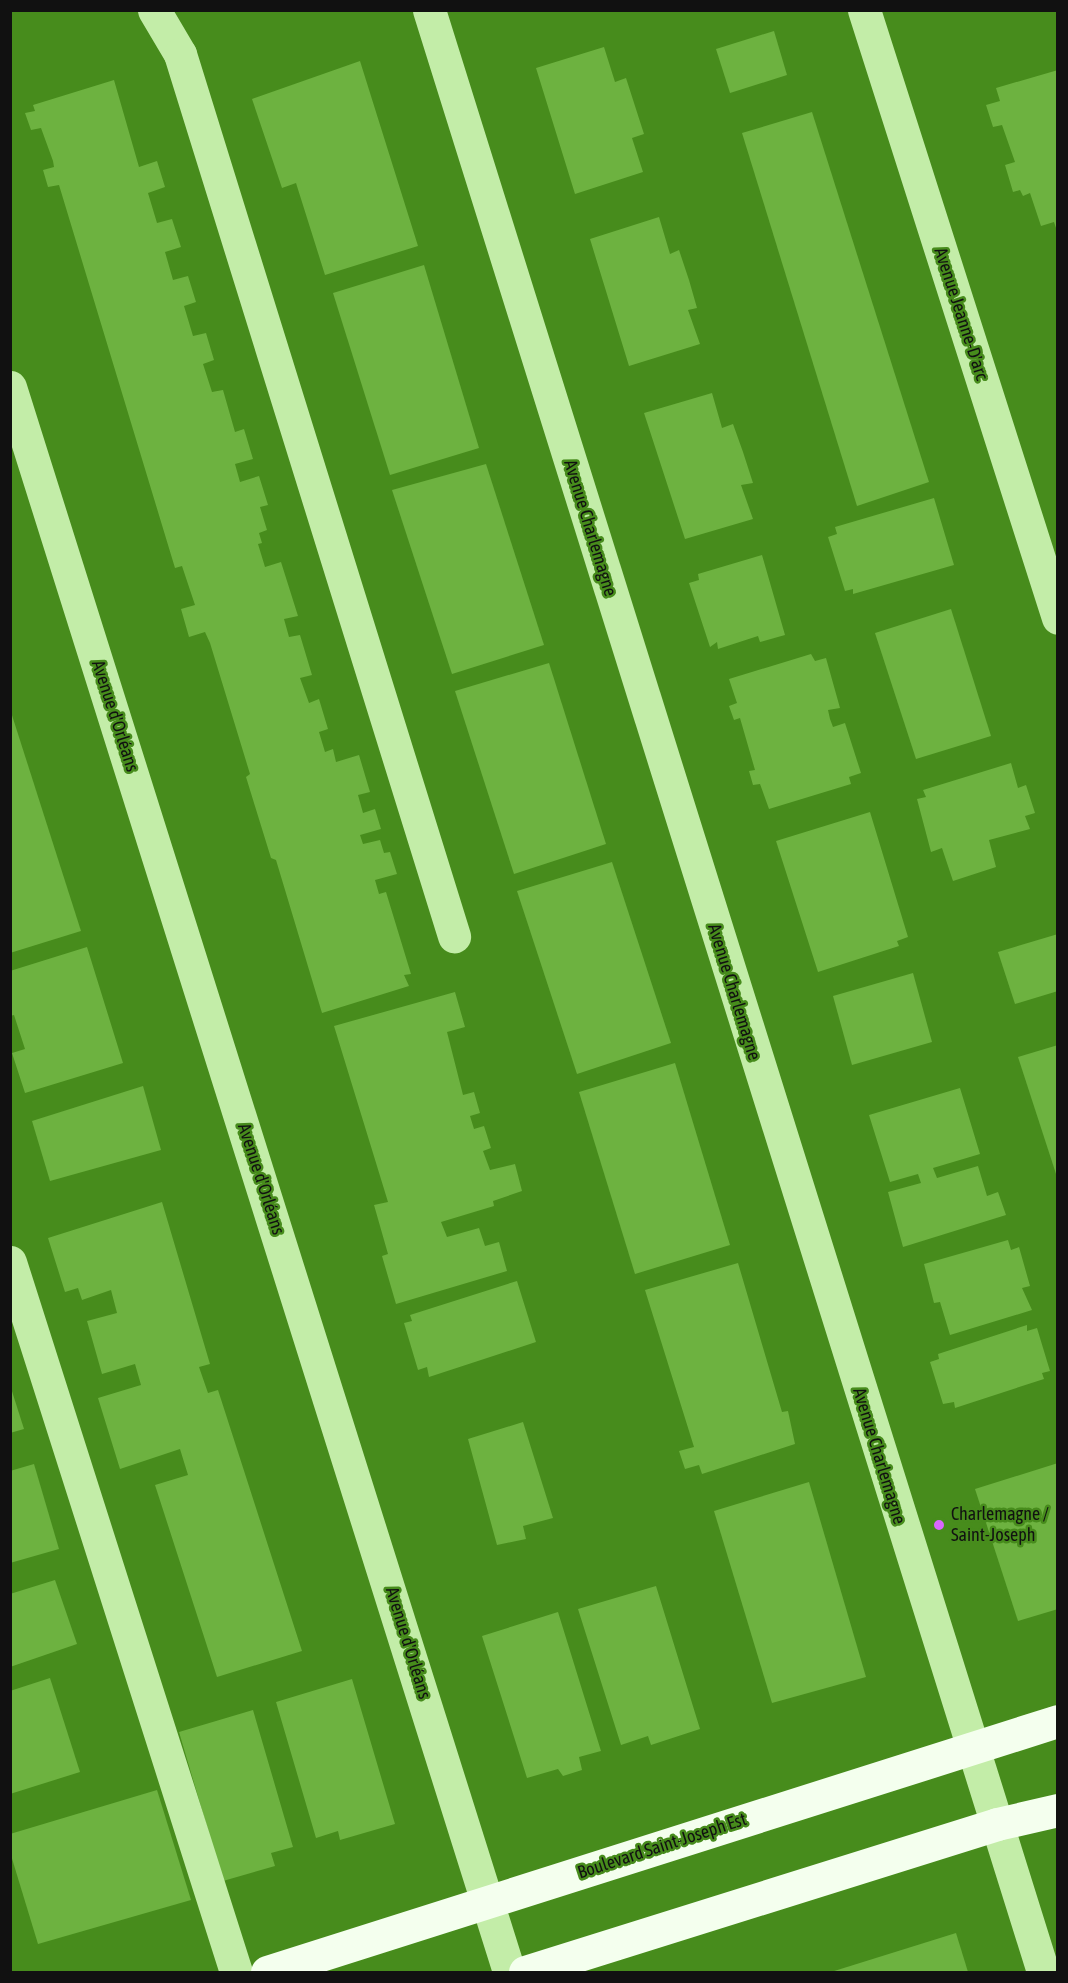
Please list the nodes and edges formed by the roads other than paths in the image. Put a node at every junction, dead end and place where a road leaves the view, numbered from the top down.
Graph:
1 (154, 10) edge
2 (429, 10) edge
3 (864, 10) edge
4 (10, 387) edge
5 (1058, 618) edge
6 (454, 936) dead end
7 (10, 1262) edge
8 (1058, 1721) edge
9 (971, 1749) junction
10 (1058, 1810) edge
11 (997, 1824) junction
12 (487, 1902) junction
13 (236, 1972) edge
14 (267, 1972) edge
15 (509, 1972) edge
16 (525, 1972) edge
17 (1043, 1972) edge

1 - 6 street
2 - 9 street, Avenue Charlemagne
3 - 5 street, Avenue Jeanne-D'arc
4 - 12 street, Avenue d'Orléans
7 - 13 street
8 - 9 main road, Boulevard Saint-Joseph Est
9 - 11 street, Avenue Charlemagne
9 - 12 main road, Boulevard Saint-Joseph Est
10 - 11 main road
11 - 16 main road
11 - 17 street, Avenue Charlemagne
12 - 14 main road, Boulevard Saint-Joseph Est
12 - 15 street, Avenue d'Orléans

